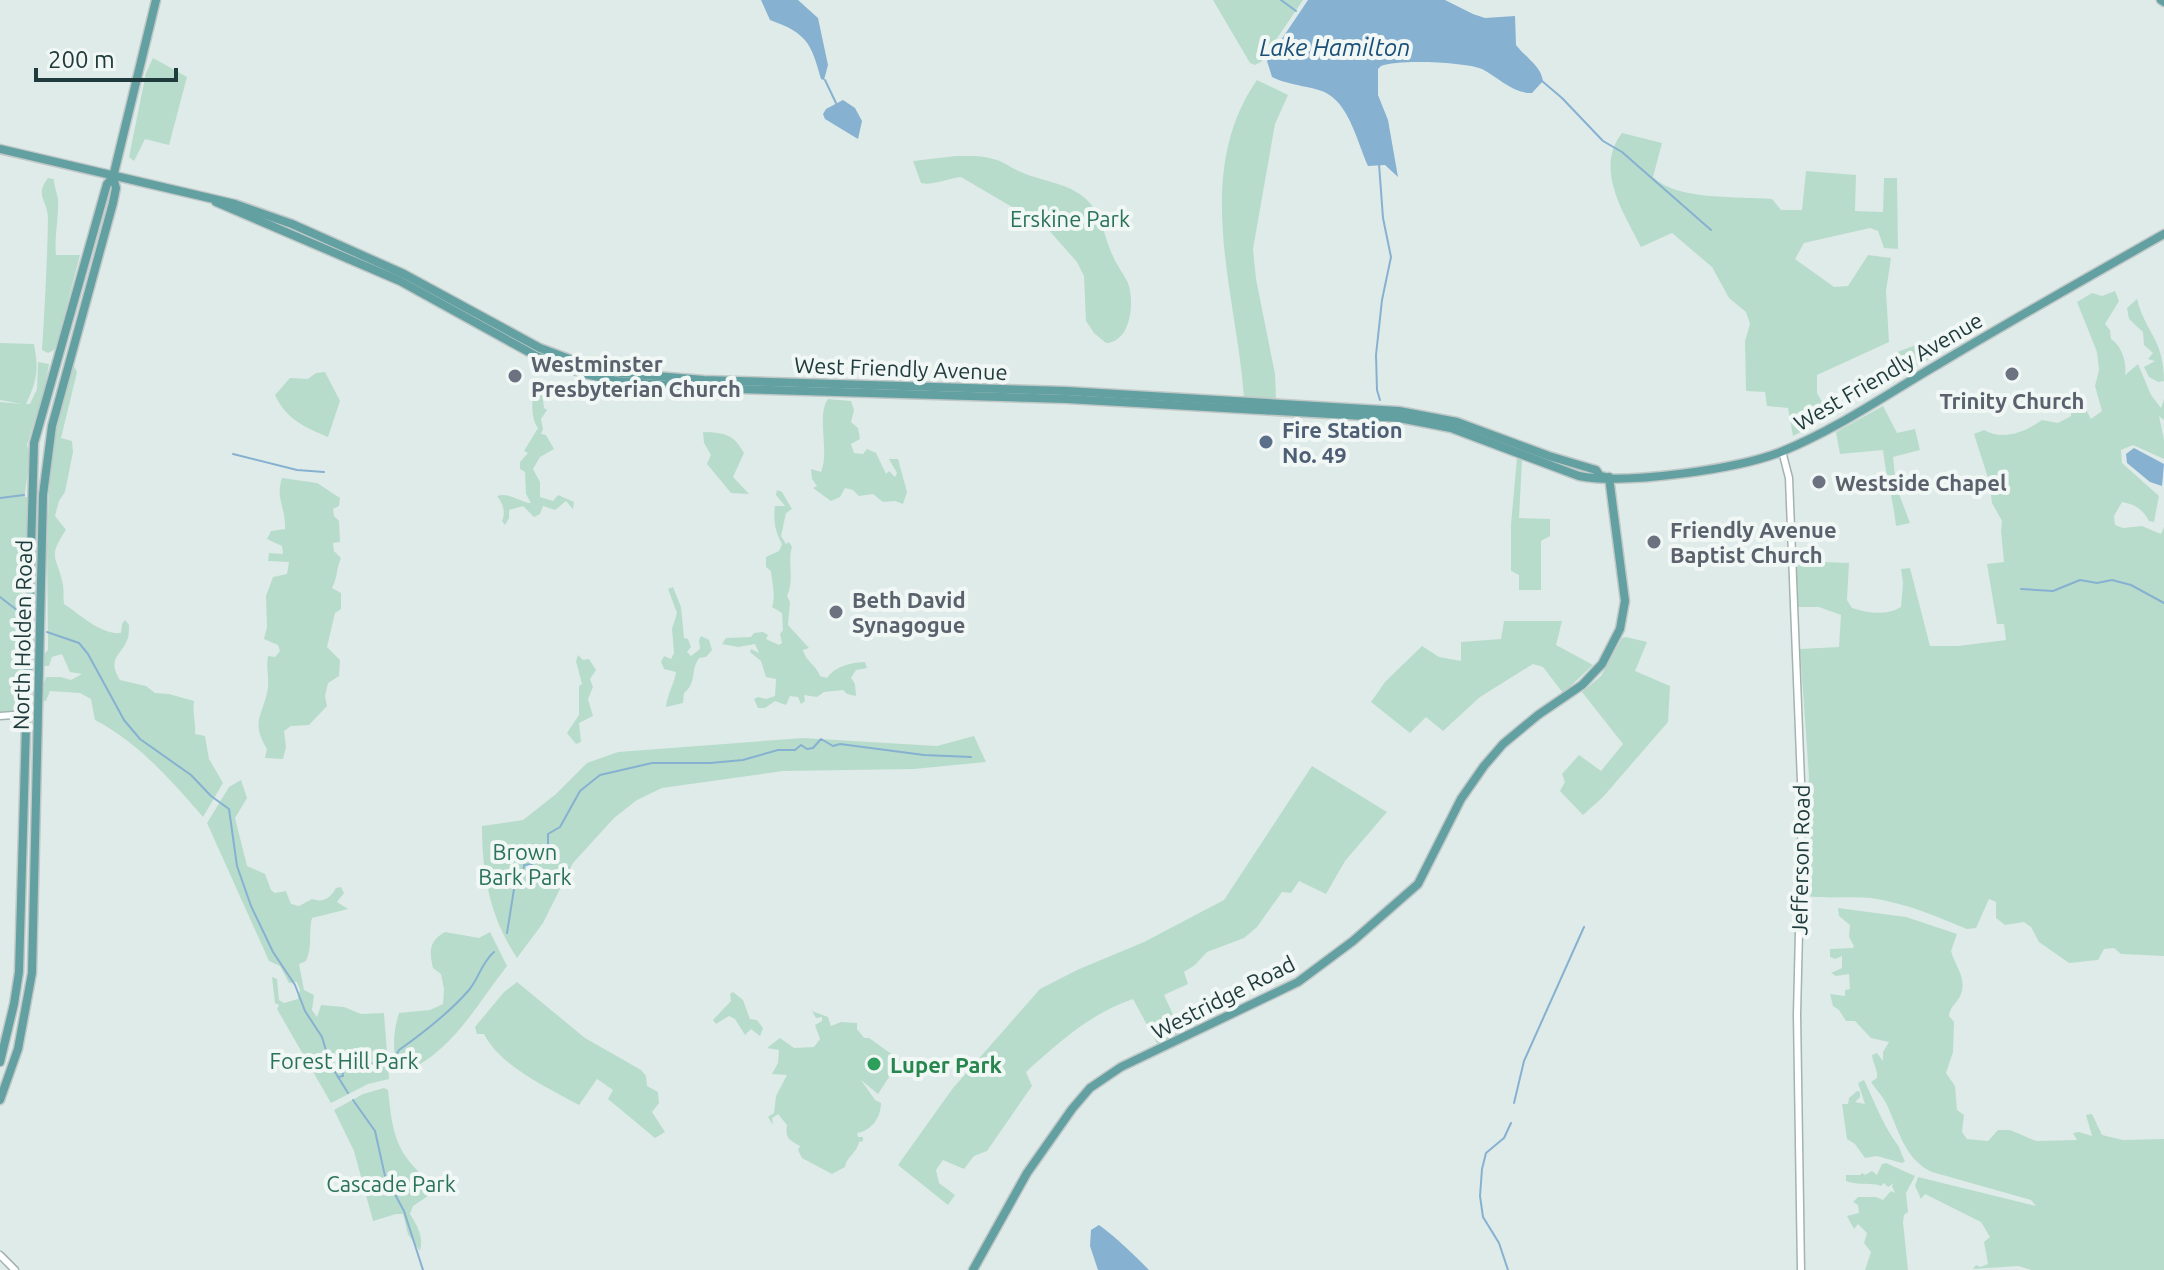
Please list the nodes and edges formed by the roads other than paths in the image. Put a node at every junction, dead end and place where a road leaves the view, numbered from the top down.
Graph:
1 (156, 0) edge
2 (0, 149) edge
3 (113, 177) junction
4 (216, 202) junction
5 (2164, 234) edge
6 (1782, 451) junction
7 (1609, 477) junction
8 (27, 714) junction
9 (0, 716) edge
10 (0, 1062) edge
11 (0, 1100) edge
12 (0, 1255) edge
13 (15, 1270) edge
14 (973, 1270) edge
15 (1801, 1270) edge

1 - 3 main road, North Holden Road
2 - 3 main road, West Friendly Avenue
3 - 4 main road, West Friendly Avenue
3 - 8 main road, North Holden Road
3 - 11 main road, North Holden Road
4 - 7 main road, West Friendly Avenue
4 - 7 main road, West Friendly Avenue
5 - 6 main road, West Friendly Avenue
6 - 7 main road, West Friendly Avenue
6 - 15 street, Jefferson Road
7 - 14 main road, Westridge Road
8 - 9 street
8 - 10 main road, North Holden Road
12 - 13 street

